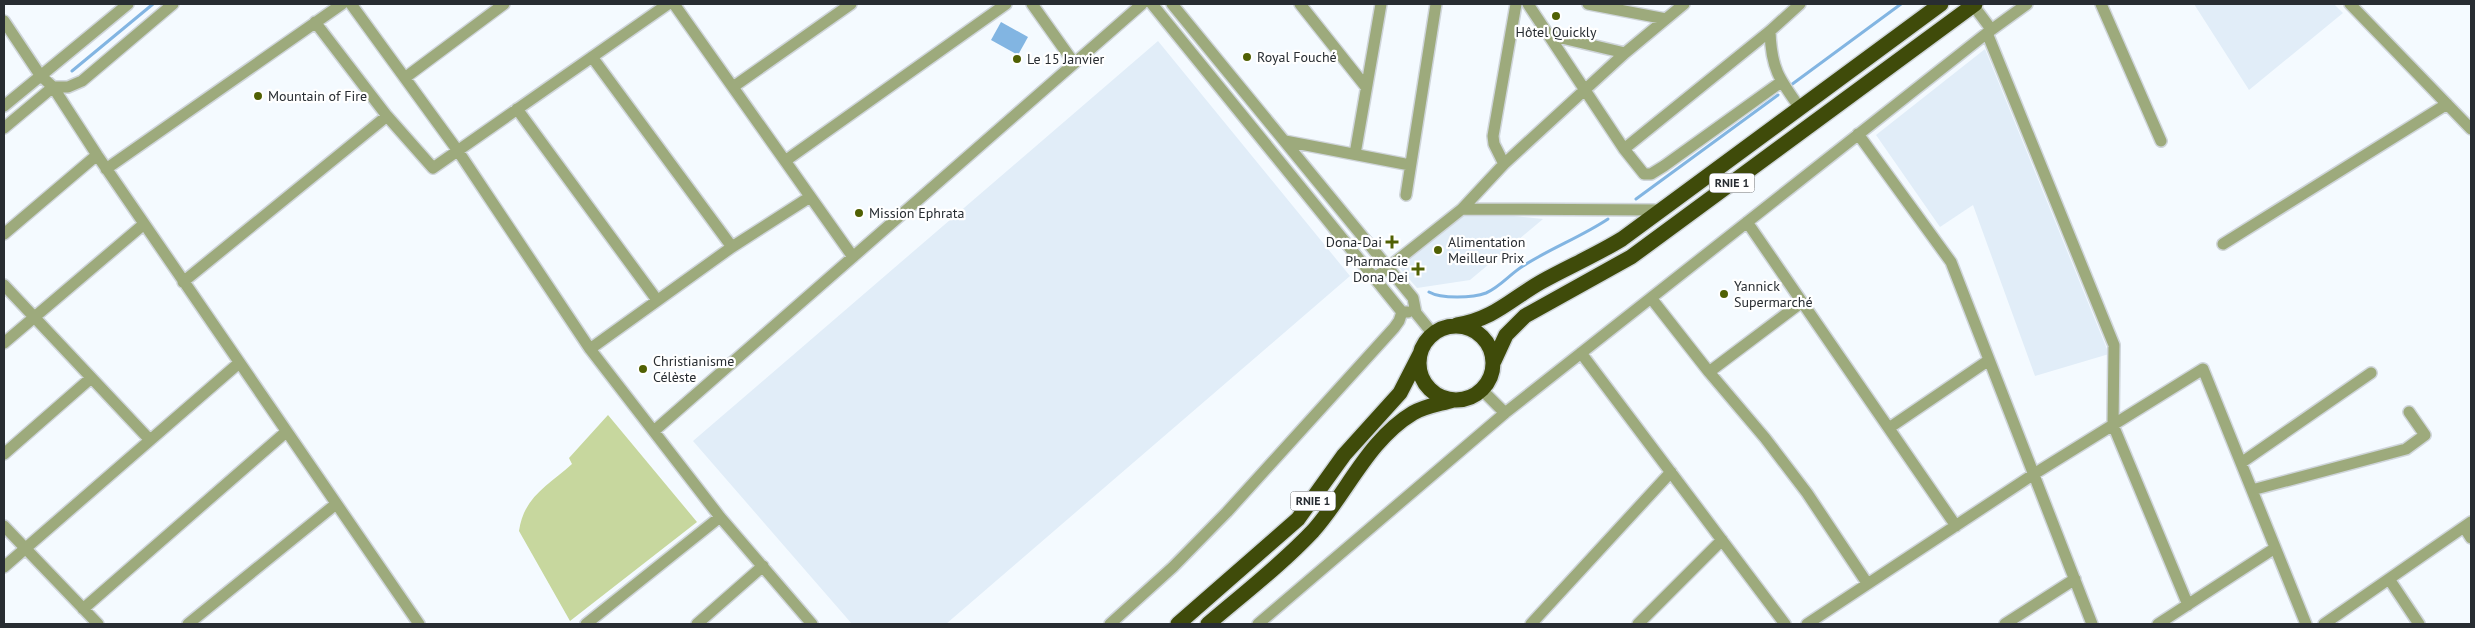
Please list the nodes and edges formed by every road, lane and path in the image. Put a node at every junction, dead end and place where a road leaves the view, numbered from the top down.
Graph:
1 (128, 4) edge
2 (173, 4) edge
3 (342, 4) edge
4 (351, 4) edge
5 (504, 4) edge
6 (668, 4) edge
7 (674, 4) edge
8 (851, 4) edge
9 (1006, 4) edge
10 (1032, 4) edge
11 (1142, 4) edge
12 (1152, 4) edge
13 (1172, 4) edge
14 (1381, 4) edge
15 (1436, 4) edge
16 (1516, 4) edge
17 (1528, 4) edge
18 (1588, 4) edge
19 (1684, 4) edge
20 (1800, 4) edge
21 (1941, 4) edge
22 (2027, 4) edge
23 (2101, 4) edge
24 (2350, 4) edge
25 (1974, 5) edge
26 (1307, 6) edge
27 (1159, 14) junction
28 (1666, 19) junction
29 (4, 21) edge
30 (315, 22) junction
31 (1770, 31) junction
32 (1989, 31) junction
33 (1549, 35) junction
34 (1625, 53) junction
35 (592, 57) junction
36 (1074, 63) junction
37 (40, 75) junction
38 (406, 77) junction
39 (1781, 82) junction
40 (53, 87) junction
41 (732, 87) junction
42 (1366, 87) junction
43 (1586, 89) junction
44 (2447, 104) junction
45 (4, 106) edge
46 (1800, 108) junction
47 (517, 109) junction
48 (387, 116) junction
49 (4, 128) edge
50 (2471, 129) edge
51 (1858, 134) junction
52 (1285, 141) junction
53 (2161, 141) dead end
54 (1624, 149) junction
55 (458, 150) junction
56 (1355, 154) junction
57 (97, 156) junction
58 (785, 161) junction
59 (1504, 164) junction
60 (1410, 165) junction
61 (106, 169) junction
62 (1406, 195) dead end
63 (810, 197) junction
64 (1462, 209) junction
65 (1661, 210) junction
66 (1747, 222) junction
67 (144, 224) junction
68 (4, 234) edge
69 (2223, 244) dead end
70 (732, 247) junction
71 (853, 257) junction
72 (1388, 267) junction
73 (1375, 278) junction
74 (183, 282) junction
75 (4, 285) edge
76 (1650, 298) junction
77 (657, 300) junction
78 (1802, 302) junction
79 (1402, 312) junction
80 (1416, 313) junction
81 (34, 317) junction
82 (1457, 325) junction
83 (1432, 334) junction
84 (4, 343) edge
85 (590, 349) junction
86 (1581, 353) junction
87 (1420, 354) junction
88 (1990, 360) junction
89 (1494, 361) junction
90 (239, 363) junction
91 (1708, 372) junction
92 (2371, 372) dead end
93 (92, 378) junction
94 (1482, 390) junction
95 (1453, 400) junction
96 (2409, 412) dead end
97 (1505, 413) junction
98 (2113, 425) junction
99 (1889, 428) junction
100 (654, 431) junction
101 (286, 432) junction
102 (150, 440) junction
103 (4, 454) edge
104 (2241, 462) junction
105 (1671, 472) junction
106 (2034, 474) junction
107 (2252, 490) junction
108 (336, 504) junction
109 (720, 517) junction
110 (2468, 524) edge
111 (4, 526) edge
112 (1956, 526) junction
113 (2471, 538) edge
114 (1722, 540) junction
115 (2275, 548) junction
116 (25, 549) junction
117 (762, 566) junction
118 (4, 567) edge
119 (2075, 579) junction
120 (2389, 579) junction
121 (1867, 583) junction
122 (2188, 604) junction
123 (83, 609) junction
124 (98, 624) edge
125 (188, 624) edge
126 (418, 624) edge
127 (586, 624) edge
128 (697, 624) edge
129 (812, 624) edge
130 (1110, 624) edge
131 (1178, 624) edge
132 (1208, 624) edge
133 (1258, 624) edge
134 (1531, 624) edge
135 (1638, 624) edge
136 (1785, 624) edge
137 (1807, 624) edge
138 (2006, 624) edge
139 (2092, 624) edge
140 (2158, 624) edge
141 (2306, 624) edge
142 (2324, 624) edge
143 (2420, 624) edge

1 - 37 street
2 - 40 street
3 - 30 street
4 - 38 street
5 - 38 street
6 - 35 street
7 - 41 street
8 - 41 street
9 - 58 street
10 - 36 street
11 - 36 street
12 - 27 street
13 - 27 street
13 - 52 street
14 - 42 street
15 - 60 street
16 - 59 street
17 - 33 street
18 - 28 street
19 - 28 street
20 - 31 street
21 - 46 highway, RNIE 1
22 - 32 street
23 - 53 street
24 - 44 street
25 - 32 street
25 - 89 highway, RNIE 1
26 - 42 street
27 - 73 street
28 - 34 street
29 - 37 street
30 - 48 street
30 - 61 street
31 - 39 street
31 - 54 street
32 - 51 street
32 - 98 street
33 - 34 street
33 - 43 street
34 - 43 street
35 - 47 street
35 - 70 street
36 - 71 street
37 - 40 street
37 - 45 street
38 - 55 street
39 - 46 street
39 - 54 street
40 - 49 street
40 - 57 street
41 - 58 street
42 - 56 street
43 - 54 street
43 - 59 street
44 - 50 street
44 - 69 street
46 - 65 highway, RNIE 1
47 - 55 street
47 - 77 street
48 - 55 street
48 - 74 street
51 - 66 street
51 - 88 street
52 - 56 street
52 - 72 street
55 - 85 street
56 - 60 street
57 - 61 street
57 - 68 street
58 - 63 street
59 - 64 street
60 - 62 street
61 - 67 street
63 - 70 street
63 - 71 street
64 - 65 street
64 - 72 street
65 - 82 highway, RNIE 1
66 - 76 street
66 - 78 street
67 - 74 street
67 - 81 street
70 - 77 street
71 - 100 street
72 - 73 street
72 - 80 street
73 - 79 street
74 - 90 street
75 - 81 street
76 - 86 street
76 - 91 street
77 - 85 street
78 - 91 street
78 - 99 street
79 - 80 street
79 - 130 street
80 - 83 street
81 - 84 street
81 - 93 street
82 - 83 highway, RNIE 1
82 - 89 highway
83 - 87 highway, RNIE 1
85 - 100 street
86 - 97 street
86 - 105 street
87 - 95 highway
87 - 131 highway, RNIE 1
88 - 99 street
88 - 106 street
89 - 94 highway, RNIE 1
90 - 101 street
90 - 102 street
91 - 121 street
92 - 104 street
93 - 102 street
93 - 103 street
94 - 95 highway, RNIE 1
94 - 97 street
95 - 132 highway, RNIE 1
96 - 107 street
97 - 133 street
98 - 104 street
98 - 106 street
98 - 122 street
99 - 112 street
100 - 109 street
101 - 108 street
101 - 123 street
102 - 116 street
104 - 107 street
105 - 114 street
105 - 134 street
106 - 112 street
106 - 119 street
107 - 115 street
108 - 125 street
108 - 126 street
109 - 117 street
109 - 127 street
110 - 113 street
110 - 120 street
111 - 116 street
112 - 121 street
114 - 135 street
114 - 136 street
115 - 122 street
115 - 141 street
116 - 118 street
116 - 123 street
117 - 128 street
117 - 129 street
119 - 138 street
119 - 139 street
120 - 142 street
120 - 143 street
121 - 137 street
122 - 140 street
123 - 124 street

